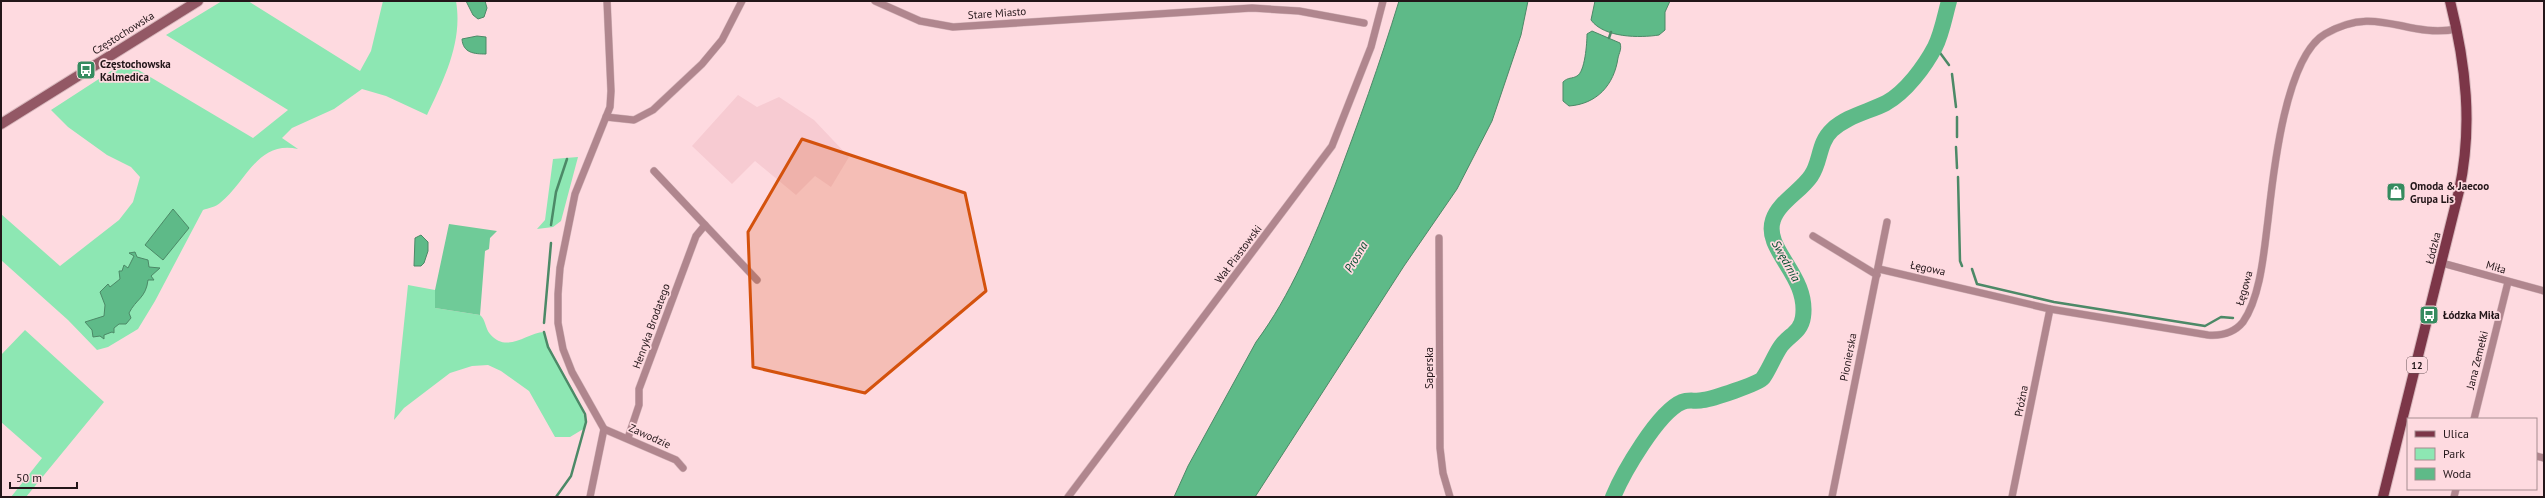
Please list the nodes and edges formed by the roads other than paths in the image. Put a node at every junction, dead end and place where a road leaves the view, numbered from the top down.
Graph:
1 (198, 1) edge
2 (607, 1) edge
3 (742, 1) edge
4 (875, 1) edge
5 (1383, 1) edge
6 (2450, 1) edge
7 (1364, 23) dead end
8 (2457, 29) junction
9 (606, 117) junction
10 (1, 124) edge
11 (654, 171) dead end
12 (1887, 222) dead end
13 (705, 226) junction
14 (1813, 236) dead end
15 (1439, 238) dead end
16 (2442, 263) junction
17 (1878, 272) junction
18 (757, 280) dead end
19 (2508, 282) junction
20 (2544, 291) edge
21 (2050, 309) junction
22 (2474, 418) edge
23 (604, 429) junction
24 (628, 438) junction
25 (683, 468) dead end
26 (590, 497) edge
27 (1068, 497) edge
28 (1450, 497) edge
29 (1832, 497) edge
30 (2012, 497) edge
31 (2384, 497) edge

1 - 10 main road, Częstochowska
2 - 9 street
3 - 9 street
4 - 7 street, Stare Miasto
5 - 27 street, Wał Piastowski
6 - 8 main road, Łódzka / 12
8 - 16 main road, Łódzka / 12
8 - 21 street, Łęgowa
9 - 23 street
11 - 13 street
12 - 17 street, Pionierska
13 - 18 street
13 - 24 street, Henryka Brodatego
14 - 17 street, Łęgowa
15 - 28 street, Saperska
16 - 19 street, Miła
16 - 31 main road, Łódzka / 12
17 - 21 street, Łęgowa
17 - 29 street, Pionierska
19 - 20 street, Miła
19 - 22 street, Jana Zemełki
21 - 30 street, Próżna
23 - 24 street, Zawodzie
23 - 26 street
24 - 25 street, Zawodzie

